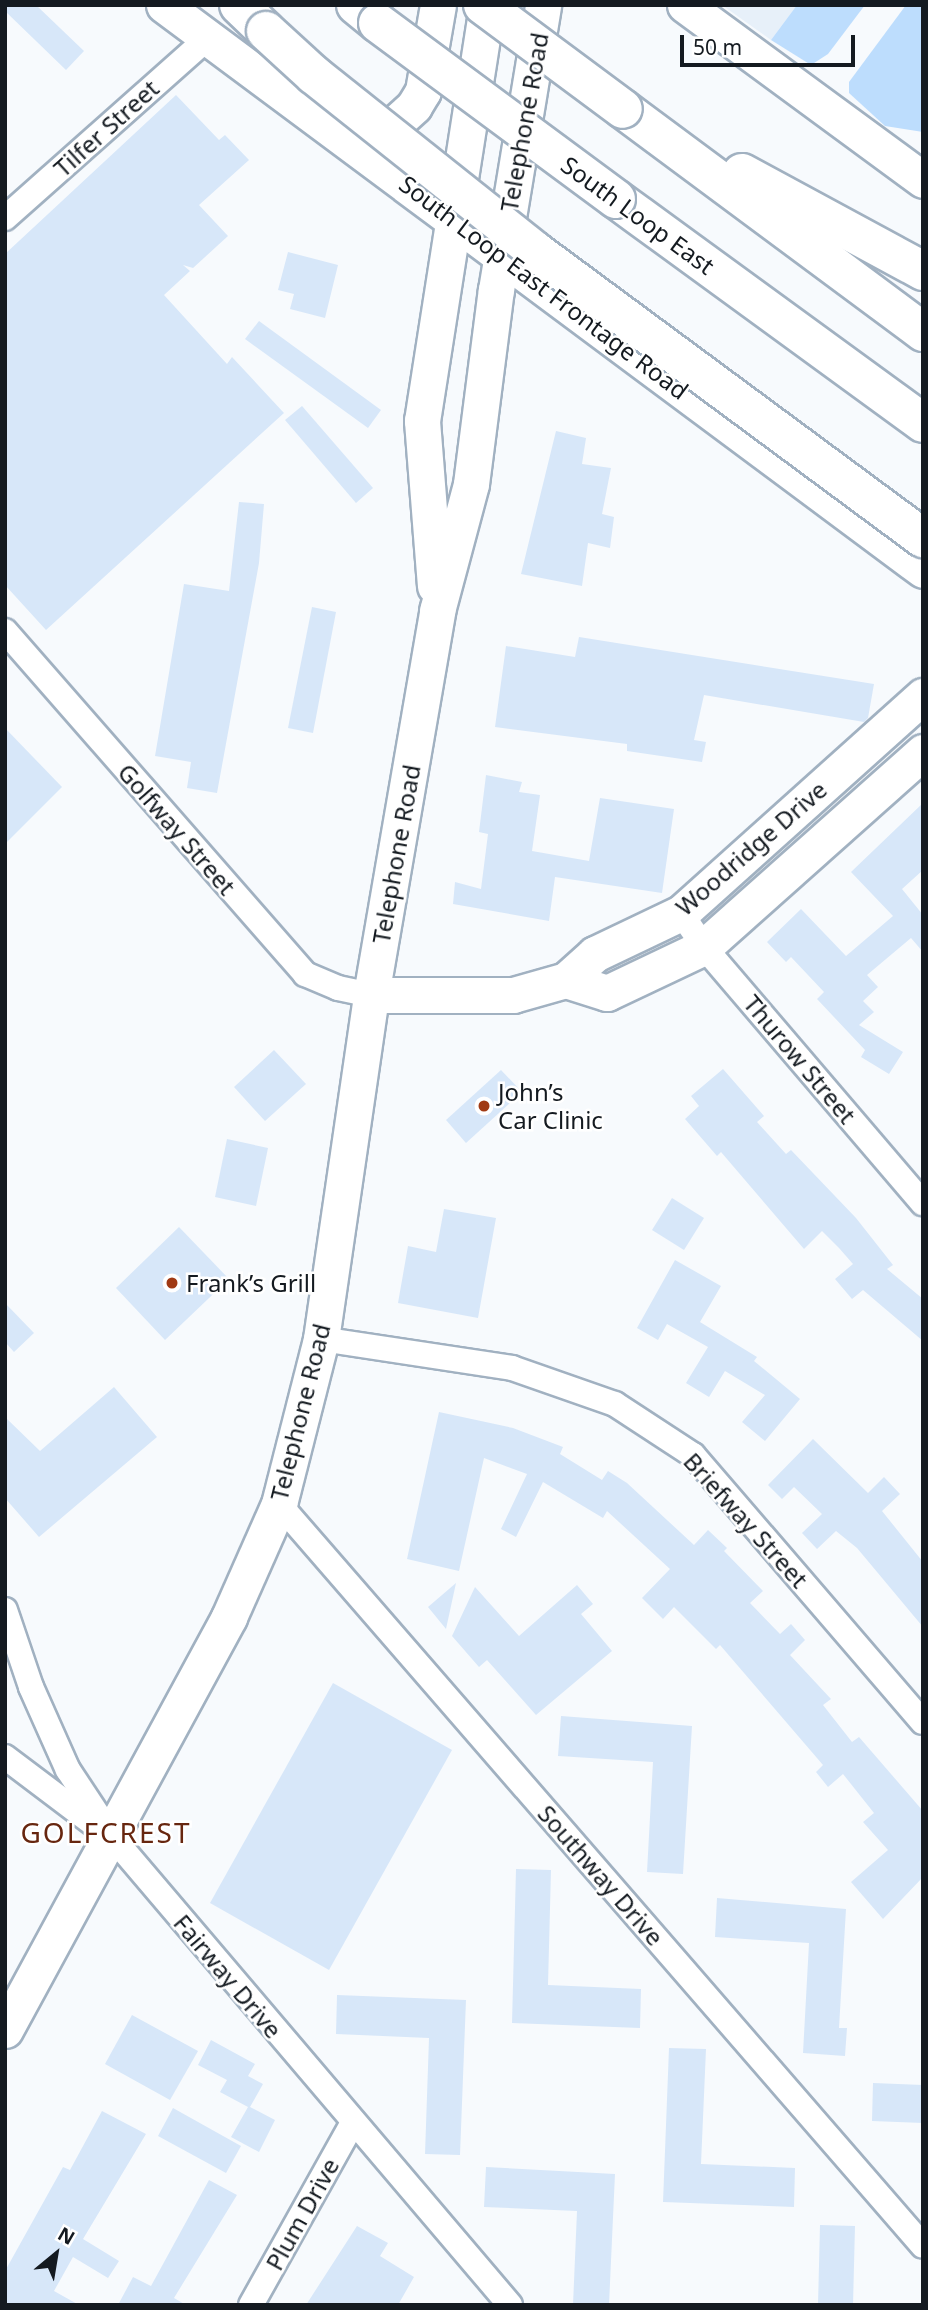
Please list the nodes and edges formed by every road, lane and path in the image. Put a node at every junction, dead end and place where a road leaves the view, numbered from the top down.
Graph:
1 (164, 5) edge
2 (239, 5) edge
3 (438, 5) edge
4 (485, 5) edge
5 (543, 5) edge
6 (685, 5) edge
7 (367, 14) edge
8 (208, 38) junction
9 (623, 109) junction
10 (340, 133) junction
11 (923, 180) edge
12 (5, 218) edge
13 (450, 218) junction
14 (501, 254) junction
15 (923, 271) edge
16 (923, 332) edge
17 (923, 423) edge
18 (923, 538) edge
19 (923, 570) edge
20 (437, 611) junction
21 (5, 631) edge
22 (923, 696) edge
23 (923, 752) edge
24 (681, 913) junction
25 (704, 947) junction
26 (566, 980) junction
27 (371, 995) junction
28 (923, 1203) edge
29 (321, 1339) junction
30 (279, 1504) junction
31 (5, 1610) edge
32 (923, 1722) edge
33 (5, 1757) edge
34 (113, 1838) junction
35 (5, 2029) edge
36 (352, 2123) junction
37 (923, 2246) edge
38 (251, 2305) edge
39 (510, 2305) edge

1 - 8 main road, South Loop East Frontage Road
2 - 18 highway, bridge
3 - 10 main road
4 - 9 highway, bridge
4 - 13 main road, Telephone Road
5 - 14 main road, Telephone Road
6 - 11 main road
7 - 17 highway, South Loop East, bridge
8 - 10 main road, South Loop East Frontage Road
8 - 12 street, Tilfer Street
9 - 15 highway
9 - 16 highway
10 - 13 main road, South Loop East Frontage Road
13 - 14 main road, South Loop East Frontage Road
13 - 20 main road, Telephone Road
14 - 19 main road, South Loop East Frontage Road
14 - 20 main road, Telephone Road
20 - 27 main road, Telephone Road
21 - 27 street, Golfway Street
22 - 24 main road, Woodridge Drive
23 - 25 main road, Woodridge Drive
24 - 25 street, Thurow Street
24 - 26 main road, Woodridge Drive
25 - 26 main road, Woodridge Drive
25 - 28 street, Thurow Street
26 - 27 main road, Woodridge Drive
27 - 29 main road, Telephone Road
29 - 30 main road, Telephone Road
29 - 32 street, Briefway Street
30 - 34 main road, Telephone Road
30 - 37 street, Southway Drive
31 - 34 street, Fairway Drive
33 - 34 street
34 - 35 main road, Telephone Road
34 - 36 street, Fairway Drive
36 - 38 street, Plum Drive
36 - 39 street, Fairway Drive

